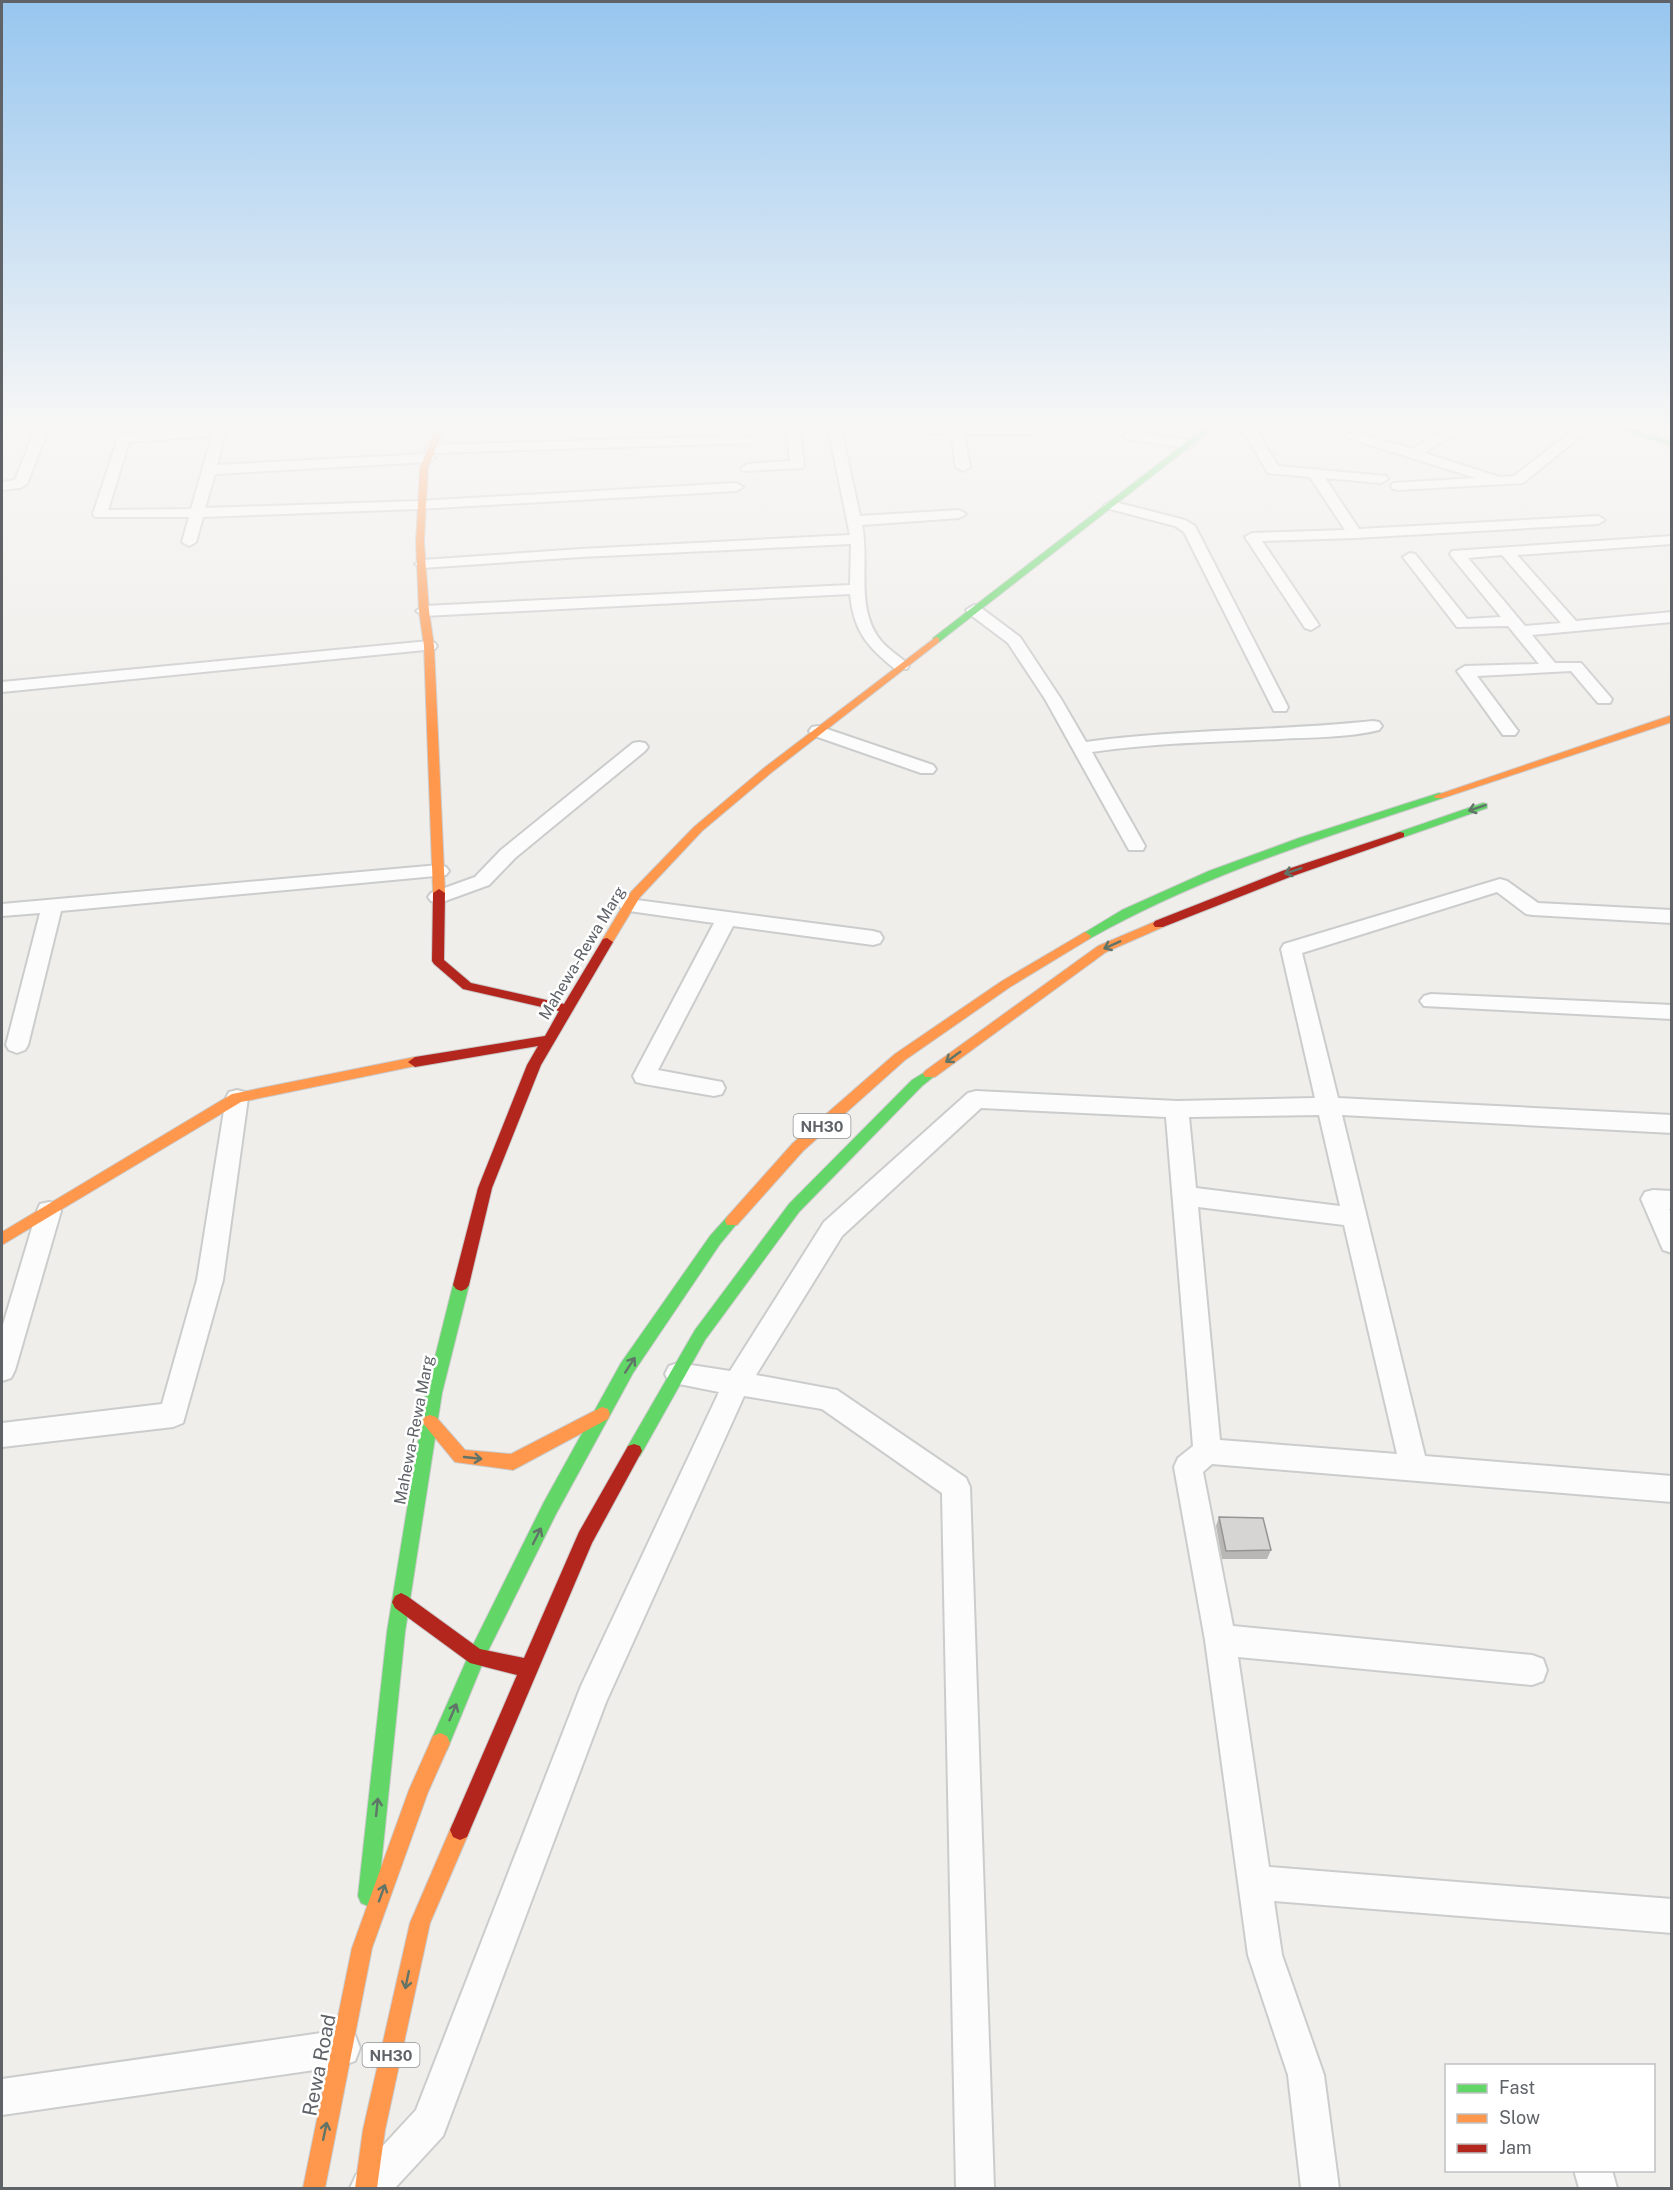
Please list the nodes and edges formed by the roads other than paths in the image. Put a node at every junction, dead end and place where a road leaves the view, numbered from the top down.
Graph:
1 (193, 529) edge
2 (422, 529) edge
3 (857, 529) edge
4 (1079, 529) edge
5 (1190, 529) edge
6 (1352, 529) edge
7 (1434, 529) edge
8 (1437, 529) edge
9 (1355, 534) junction
10 (858, 539) junction
11 (1671, 540) edge
12 (189, 542) dead end
13 (1506, 550) junction
14 (1457, 554) junction
15 (1410, 557) dead end
16 (422, 564) junction
17 (858, 589) junction
18 (974, 610) junction
19 (424, 611) junction
20 (1671, 618) edge
21 (1311, 625) dead end
22 (1516, 626) junction
23 (1572, 626) junction
24 (429, 646) junction
25 (901, 666) junction
26 (1551, 668) junction
27 (2, 687) edge
28 (1604, 699) dead end
29 (1280, 707) dead end
30 (1671, 718) edge
31 (1373, 726) dead end
32 (818, 730) junction
33 (1509, 731) dead end
34 (639, 747) dead end
35 (1081, 748) junction
36 (927, 769) dead end
37 (1498, 801) dead end
38 (1136, 846) dead end
39 (439, 871) junction
40 (438, 897) junction
41 (629, 905) junction
42 (52, 906) junction
43 (2, 910) edge
44 (1671, 917) edge
45 (727, 918) junction
46 (873, 938) dead end
47 (1431, 1001) dead end
48 (568, 1009) junction
49 (1671, 1012) edge
50 (549, 1040) junction
51 (17, 1045) dead end
52 (714, 1088) dead end
53 (237, 1098) junction
54 (1329, 1106) junction
55 (1177, 1109) junction
56 (1671, 1124) edge
57 (1185, 1196) junction
58 (1671, 1200) edge
59 (49, 1211) junction
60 (1355, 1217) junction
61 (2, 1239) edge
62 (1671, 1243) edge
63 (2, 1370) edge
64 (678, 1374) junction
65 (737, 1383) junction
66 (602, 1414) junction
67 (430, 1422) junction
68 (2, 1435) edge
69 (1206, 1451) junction
70 (1414, 1468) junction
71 (1671, 1490) edge
72 (400, 1602) junction
73 (1220, 1640) junction
74 (476, 1657) junction
75 (529, 1668) junction
76 (1532, 1670) dead end
77 (1254, 1883) junction
78 (1671, 1916) edge
79 (362, 1948) junction
80 (342, 2048) junction
81 (2, 2097) edge
82 (1594, 2172) edge
83 (314, 2188) edge
84 (367, 2188) edge
85 (975, 2188) edge
86 (1320, 2188) edge
87 (1598, 2188) edge

1 - 12 street
2 - 16 main road
3 - 10 street
4 - 18 main road, Mahewa-Rewa Marg
5 - 29 street
6 - 9 street
7 - 9 street
8 - 14 street
9 - 21 street
10 - 16 street
10 - 17 street
11 - 13 street
13 - 14 street
13 - 23 street
14 - 22 street
15 - 22 street
16 - 19 main road
17 - 19 street
17 - 25 street
18 - 25 main road, Mahewa-Rewa Marg
18 - 35 street
19 - 24 main road
20 - 23 street
22 - 23 street
22 - 26 street
24 - 27 street
24 - 39 main road
25 - 32 main road, Mahewa-Rewa Marg
26 - 28 street
26 - 33 street
66 -> 30 main road, NH30
31 - 35 street
32 - 36 street
32 - 41 main road, Mahewa-Rewa Marg
34 - 40 street
35 - 38 street
37 -> 64 main road, NH30
39 - 40 main road
39 - 42 street
40 - 48 main road
41 - 45 street
41 - 48 main road, Mahewa-Rewa Marg
42 - 43 street
42 - 51 street
44 - 54 street
45 - 46 street
45 - 52 street
47 - 49 street
48 - 50 main road, Mahewa-Rewa Marg
50 - 53 main road
50 - 67 main road, Mahewa-Rewa Marg
53 - 59 main road
53 - 68 street
54 - 55 street
54 - 56 street
54 - 60 street
55 - 57 street
55 - 65 street
57 - 60 street
57 - 69 street
58 - 62 street
59 - 61 main road
59 - 63 street
60 - 70 street
64 - 65 street
64 - 75 main road, NH30
65 - 84 street
65 - 85 street
67 -> 66 main road
74 -> 66 main road, NH30
67 - 72 main road, Mahewa-Rewa Marg
69 - 70 street
69 - 73 street
70 - 71 street
72 - 74 main road
79 -> 72 main road, Mahewa-Rewa Marg
73 - 76 street
73 - 77 street
74 - 75 main road
79 -> 74 main road, NH30
75 -> 84 main road, NH30
77 - 78 street
77 - 86 street
79 - 80 main road, Rewa Road / NH30
80 - 81 street
83 -> 80 main road, Rewa Road / NH30
82 - 87 street

